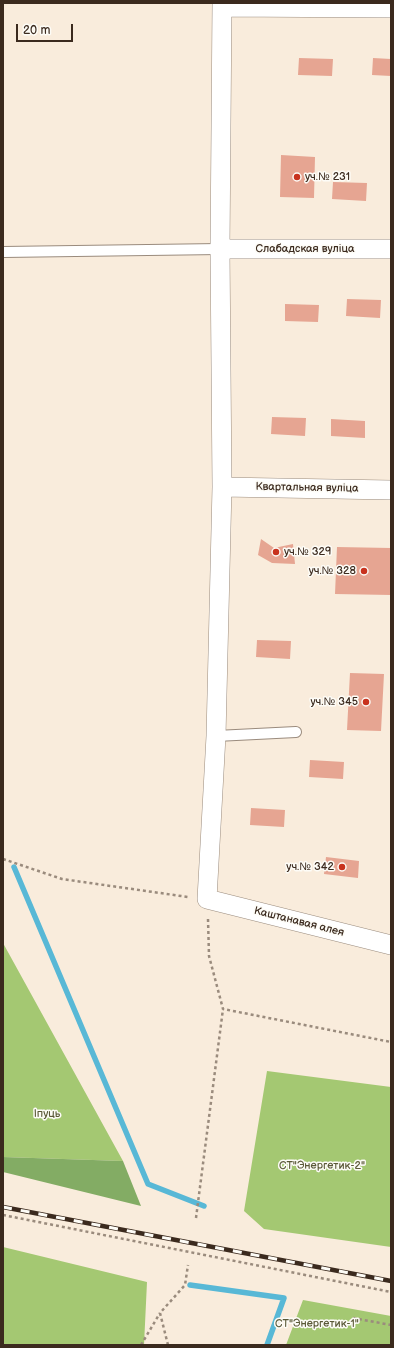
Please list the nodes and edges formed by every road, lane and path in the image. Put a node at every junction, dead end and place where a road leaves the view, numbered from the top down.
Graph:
1 (222, 5) edge
2 (391, 8) edge
3 (220, 249) junction
4 (391, 250) edge
5 (3, 252) edge
6 (222, 486) junction
7 (391, 490) edge
8 (296, 732) dead end
9 (216, 736) junction
10 (3, 859) edge
11 (208, 899) junction
12 (391, 945) edge
13 (223, 1009) junction
14 (391, 1042) edge
15 (3, 1215) edge
16 (196, 1218) dead end
17 (188, 1265) dead end
18 (391, 1292) edge
19 (160, 1313) junction
20 (352, 1318) dead end
21 (391, 1326) edge
22 (141, 1345) edge
23 (168, 1345) edge

1 - 2 street
1 - 3 street
3 - 4 street, Слабадская вуліца
3 - 5 lane
3 - 6 street
6 - 7 street, Квартальная вуліца
6 - 9 street
8 - 9 lane
9 - 11 street
10 - 11 path
11 - 12 street, Каштанавая алея
11 - 13 path
13 - 14 path
13 - 16 path
15 - 18 path
17 - 19 path
19 - 22 path
19 - 23 path
20 - 21 path

